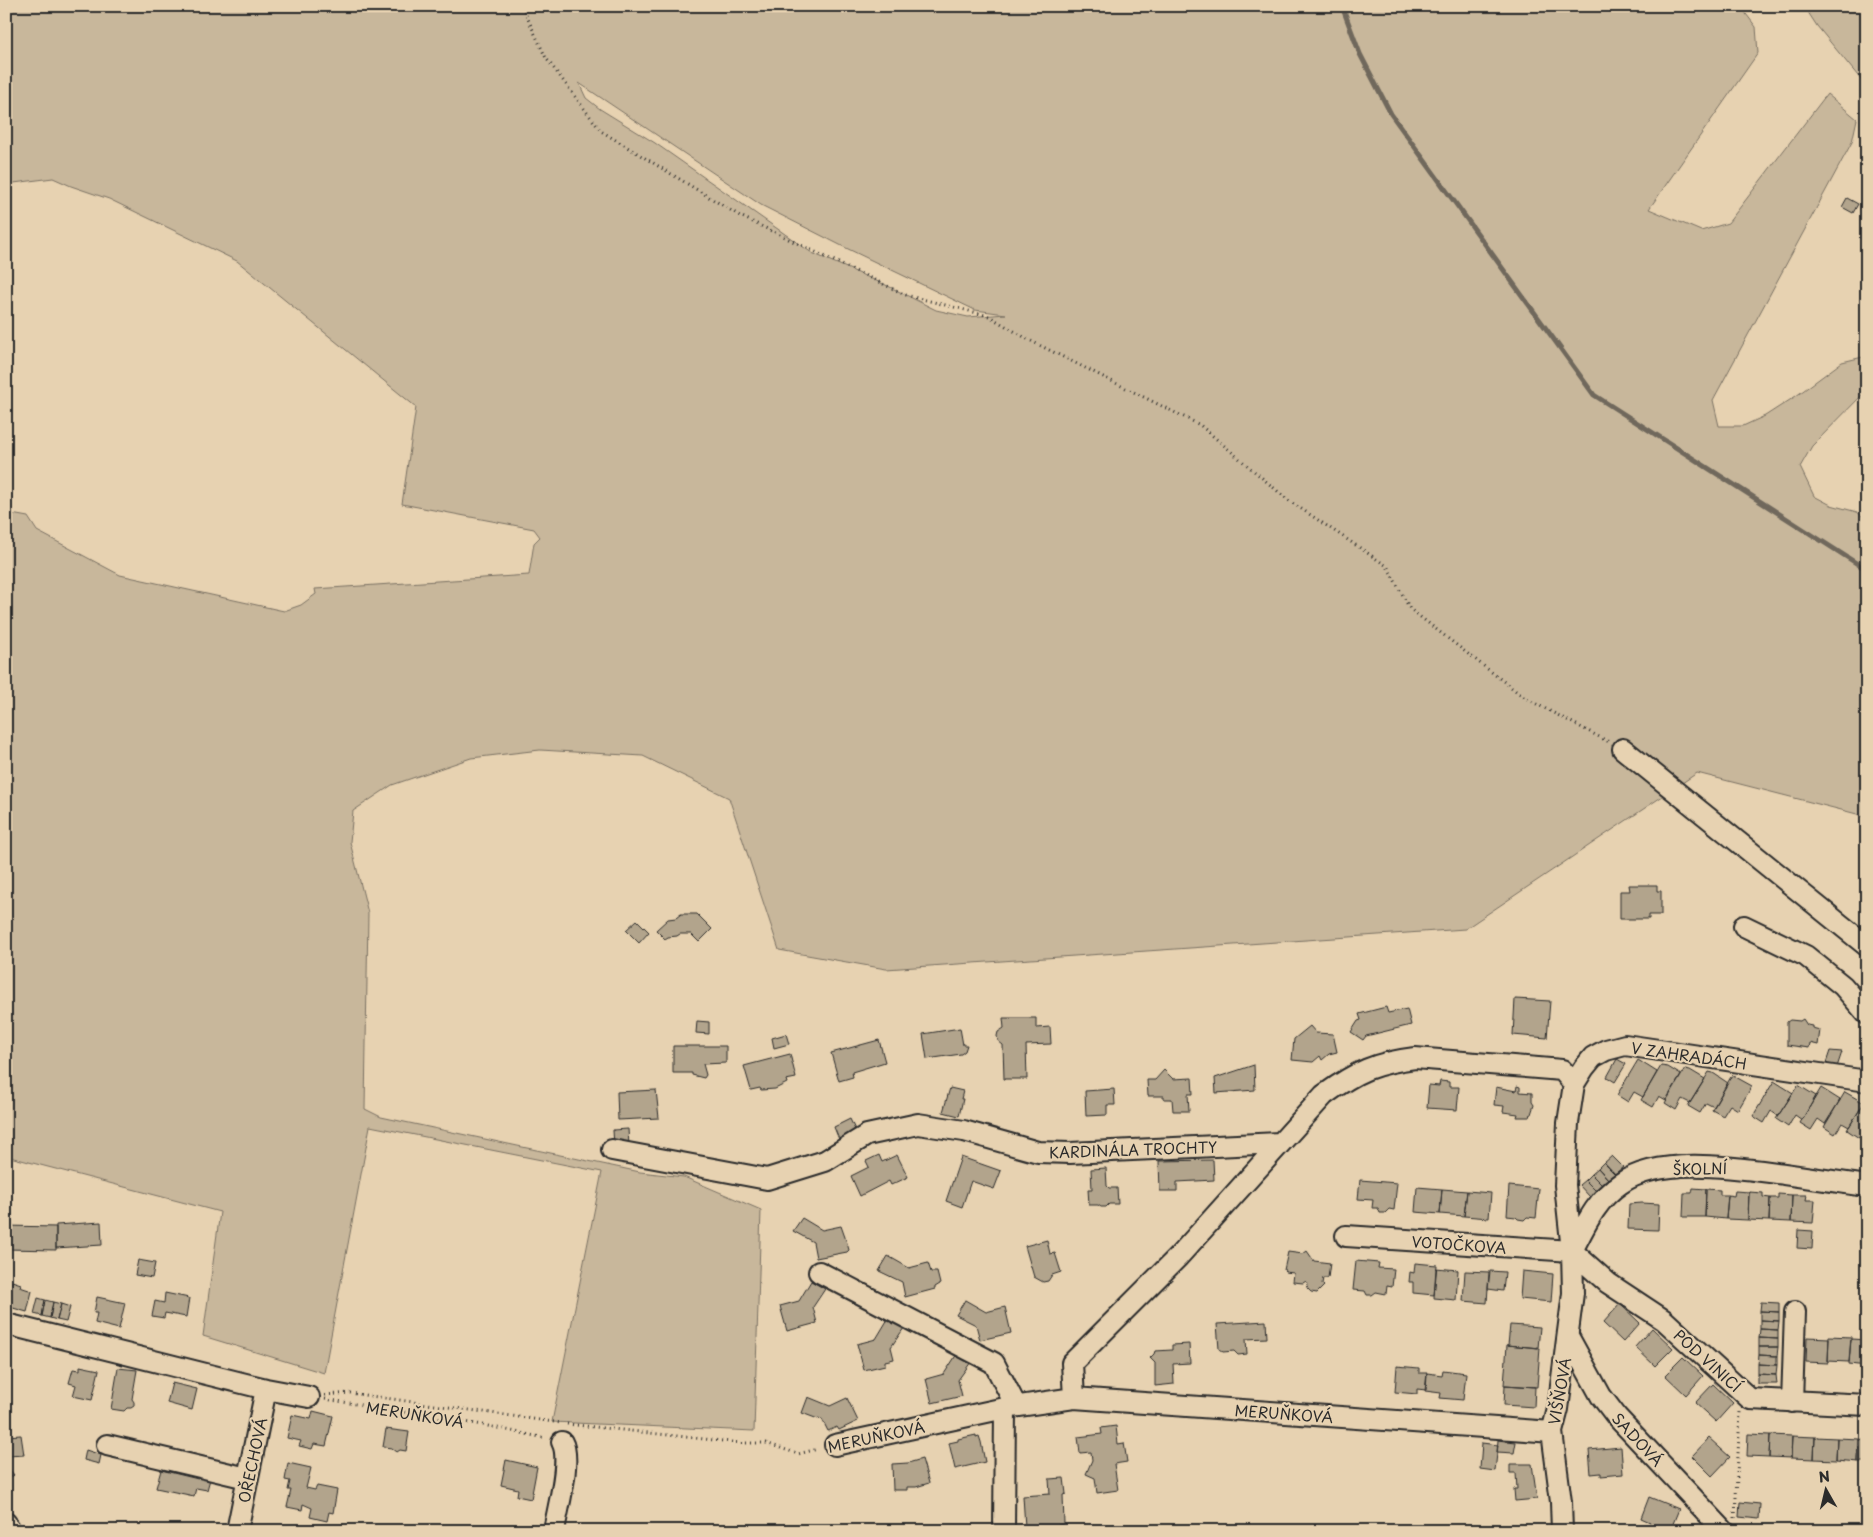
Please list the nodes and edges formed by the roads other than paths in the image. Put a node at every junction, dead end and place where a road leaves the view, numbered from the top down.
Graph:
1 (1623, 748) road end
2 (1744, 926) dead end
3 (1867, 946) edge
4 (1867, 1014) edge
5 (1867, 1081) edge
6 (1574, 1084) junction
7 (1280, 1143) junction
8 (612, 1150) dead end
9 (1867, 1186) edge
10 (1346, 1236) dead end
11 (1572, 1251) junction
12 (819, 1272) dead end
13 (1795, 1312) dead end
14 (6, 1324) edge
15 (1568, 1336) junction
16 (266, 1389) junction
17 (309, 1397) road end
18 (1074, 1398) junction
19 (1792, 1402) junction
20 (1867, 1406) edge
21 (1010, 1407) junction
22 (1552, 1432) junction
23 (562, 1442) road end
24 (107, 1445) dead end
25 (835, 1445) road end
26 (247, 1478) junction
27 (6, 1523) edge
28 (1726, 1529) edge
29 (11, 1531) edge
30 (237, 1531) edge
31 (554, 1531) edge
32 (1004, 1531) edge
33 (1562, 1531) edge

1 - 3 street
2 - 4 street
5 - 6 street, V ZAHRADÁCH
6 - 7 street
6 - 11 street, V ZAHRADÁCH
7 - 8 street, KARDINÁLA TROCHTY
7 - 18 street
9 - 11 street, ŠKOLNÍ
10 - 11 street, VOTOČKOVA
11 - 15 street, VIŠŇOVÁ
11 - 19 street, POD VINICÍ
12 - 21 street
13 - 19 street
14 - 16 street
15 - 22 street, VIŠŇOVÁ
15 - 28 street, SADOVÁ
16 - 17 street
16 - 26 street, OŘECHOVÁ
18 - 21 street, MERUŇKOVÁ
18 - 22 street, MERUŇKOVÁ
19 - 20 street, POD VINICÍ
21 - 25 street, MERUŇKOVÁ
21 - 32 street
22 - 33 street, VIŠŇOVÁ
23 - 31 street
24 - 26 street
26 - 30 street, OŘECHOVÁ
27 - 29 street

